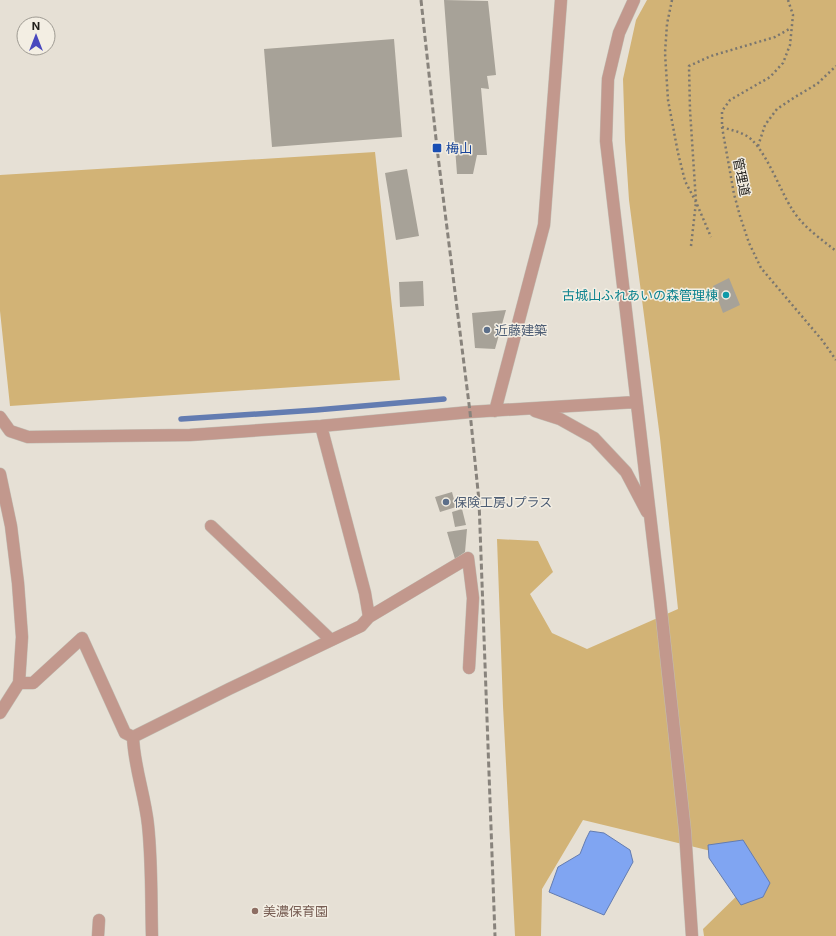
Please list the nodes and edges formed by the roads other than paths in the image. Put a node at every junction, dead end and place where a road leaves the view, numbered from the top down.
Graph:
1 (561, 0) edge
2 (634, 0) edge
3 (636, 402) junction
4 (528, 409) junction
5 (495, 411) junction
6 (0, 417) edge
7 (320, 426) junction
8 (0, 474) edge
9 (650, 519) junction
10 (211, 526) dead end
11 (369, 617) junction
12 (331, 640) junction
13 (469, 668) dead end
14 (19, 683) junction
15 (0, 713) edge
16 (133, 737) junction
17 (100, 920) dead end
18 (98, 936) edge
19 (152, 936) edge
20 (692, 936) edge

1 - 5 street
2 - 3 street
3 - 4 street
3 - 9 street
4 - 5 street
4 - 9 street
5 - 7 street
6 - 7 street
7 - 11 street
8 - 14 street
9 - 20 street
10 - 12 street
11 - 12 street
11 - 13 street
12 - 16 street
14 - 15 street
14 - 16 street
16 - 19 street
17 - 18 street

